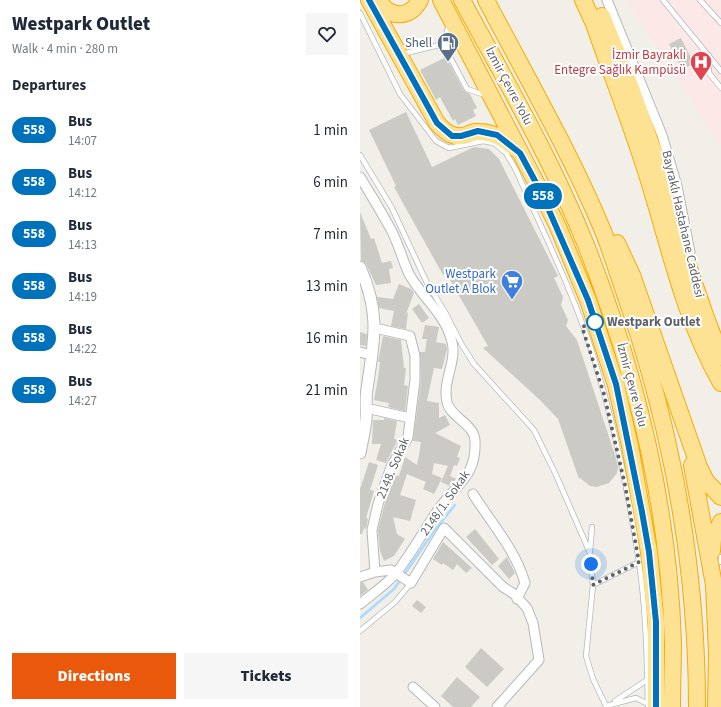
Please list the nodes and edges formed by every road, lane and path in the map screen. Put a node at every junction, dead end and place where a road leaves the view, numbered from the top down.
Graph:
1 (369, 0) edge
2 (378, 0) edge
3 (420, 0) edge
4 (441, 0) edge
5 (462, 0) edge
6 (486, 0) edge
7 (583, 0) edge
8 (595, 0) edge
9 (607, 0) edge
10 (663, 0) edge
11 (700, 0) edge
12 (360, 13) edge
13 (451, 20) junction
14 (721, 23) edge
15 (443, 44) junction
16 (398, 55) junction
17 (709, 56) junction
18 (721, 71) edge
19 (721, 88) edge
20 (492, 98) junction
21 (558, 135) junction
22 (520, 153) junction
23 (360, 155) edge
24 (360, 177) edge
25 (562, 250) junction
26 (556, 261) junction
27 (361, 273) edge
28 (705, 315) junction
29 (375, 328) junction
30 (360, 352) edge
31 (372, 355) junction
32 (721, 357) edge
33 (721, 382) edge
34 (364, 411) edge
35 (410, 418) junction
36 (682, 418) junction
37 (360, 450) edge
38 (473, 494) dead end
39 (721, 497) edge
40 (721, 522) edge
41 (592, 527) dead end
42 (590, 553) junction
43 (639, 562) junction
44 (718, 563) edge
45 (375, 572) junction
46 (396, 573) junction
47 (360, 577) edge
48 (411, 583) junction
49 (593, 585) junction
50 (517, 598) junction
51 (360, 604) edge
52 (360, 631) edge
53 (719, 664) edge
54 (647, 680) junction
55 (413, 687) dead end
56 (613, 705) edge
57 (651, 706) edge
58 (435, 707) edge
59 (497, 707) edge
60 (672, 707) edge
61 (697, 707) edge
62 (716, 707) edge

1 - 16 highway
2 - 3 highway
4 - 13 highway
5 - 60 highway, İzmir Çevre Yolu
6 - 21 highway, İzmir Çevre Yolu
7 - 33 highway
8 - 28 highway
9 - 28 street, Bayraklı Hastahane Caddesi
10 - 17 lane
11 - 14 lane
12 - 26 lane
13 - 15 lane
13 - 20 highway
15 - 16 lane
15 - 20 lane
16 - 22 highway
17 - 18 lane
17 - 19 lane
20 - 22 highway
21 - 36 highway
21 - 61 highway, İzmir Çevre Yolu
22 - 25 highway
23 - 42 lane
24 - 46 street, 2148/1. Sokak
25 - 26 lane
25 - 57 highway
26 - 43 lane
27 - 29 street
28 - 32 highway
29 - 31 street
29 - 35 street, 2148. Sokak
30 - 31 street
31 - 34 street
34 - 35 street
34 - 37 street
35 - 45 street, 2148. Sokak
36 - 39 highway
36 - 44 highway
38 - 50 street
40 - 44 highway
41 - 42 lane
42 - 49 lane
43 - 49 lane
43 - 54 lane
44 - 53 highway
45 - 46 street
45 - 47 street
46 - 48 street
46 - 51 street, 2148/1. Sokak
48 - 50 street
48 - 52 lane
49 - 56 lane
50 - 59 street
53 - 62 highway
54 - 56 lane
54 - 57 lane
55 - 58 street
56 - 57 lane

